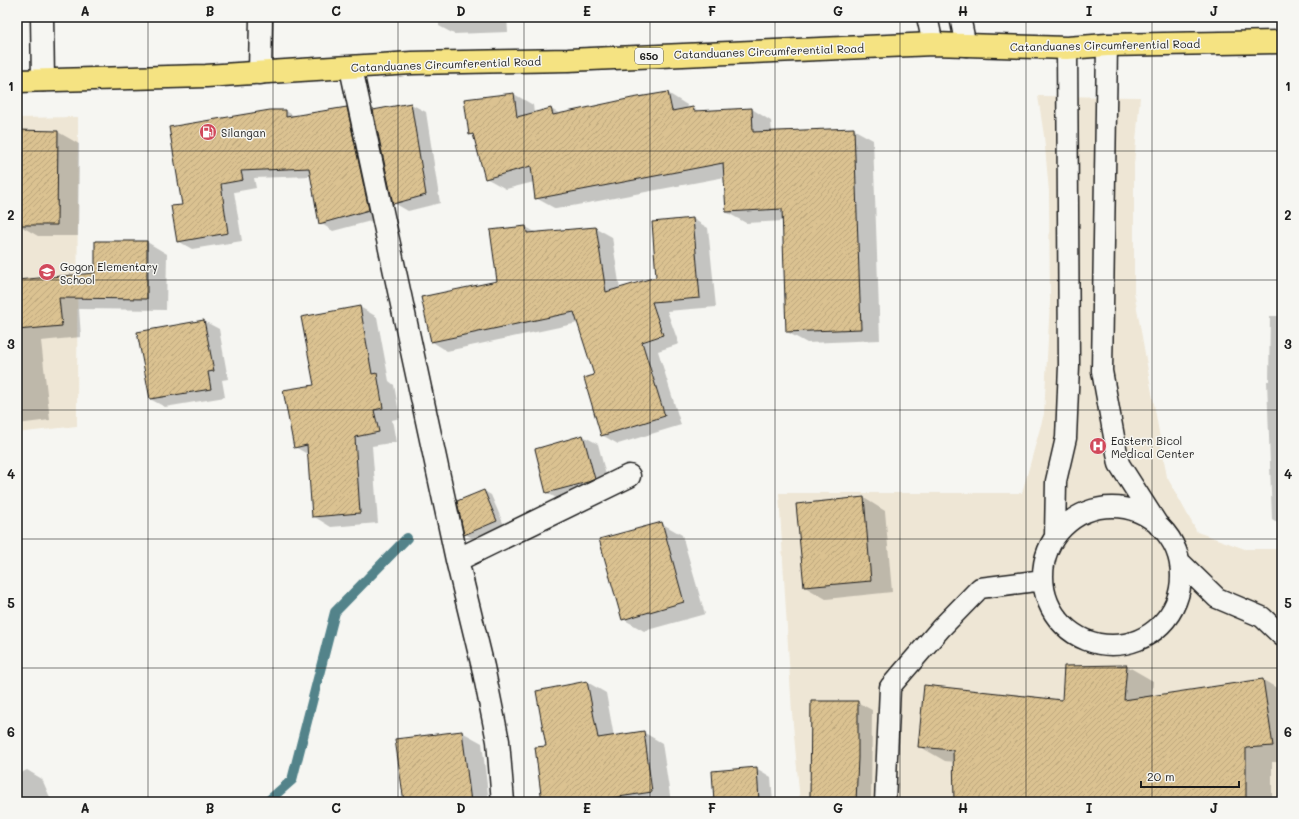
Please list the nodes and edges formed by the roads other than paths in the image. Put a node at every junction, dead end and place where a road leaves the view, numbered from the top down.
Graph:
1 (42, 17) edge
2 (261, 17) edge
3 (927, 17) edge
4 (960, 17) edge
5 (1282, 42) edge
6 (933, 44) junction
7 (1106, 45) junction
8 (966, 46) junction
9 (1067, 48) junction
10 (351, 68) junction
11 (260, 73) junction
12 (42, 80) junction
13 (17, 81) edge
14 (629, 476) dead end
15 (1158, 525) junction
16 (1055, 537) junction
17 (457, 560) junction
18 (1181, 563) junction
19 (1043, 580) junction
20 (1282, 636) edge
21 (503, 802) edge
22 (885, 802) edge

1 - 12 street
2 - 11 street
3 - 6 lane
4 - 8 lane
5 - 7 main road, Catanduanes Circumferential Road / 650
6 - 8 main road, Catanduanes Circumferential Road / 650
6 - 10 main road, Catanduanes Circumferential Road / 650
7 - 9 main road, Catanduanes Circumferential Road / 650
7 - 15 lane
8 - 9 main road, Catanduanes Circumferential Road / 650
9 - 16 lane
10 - 11 main road, Catanduanes Circumferential Road / 650
10 - 17 street
11 - 12 main road, Catanduanes Circumferential Road / 650
12 - 13 main road, Catanduanes Circumferential Road / 650
14 - 17 street
15 - 16 lane
15 - 18 lane
16 - 19 lane
17 - 21 street
18 - 19 lane
18 - 20 lane
19 - 22 lane

